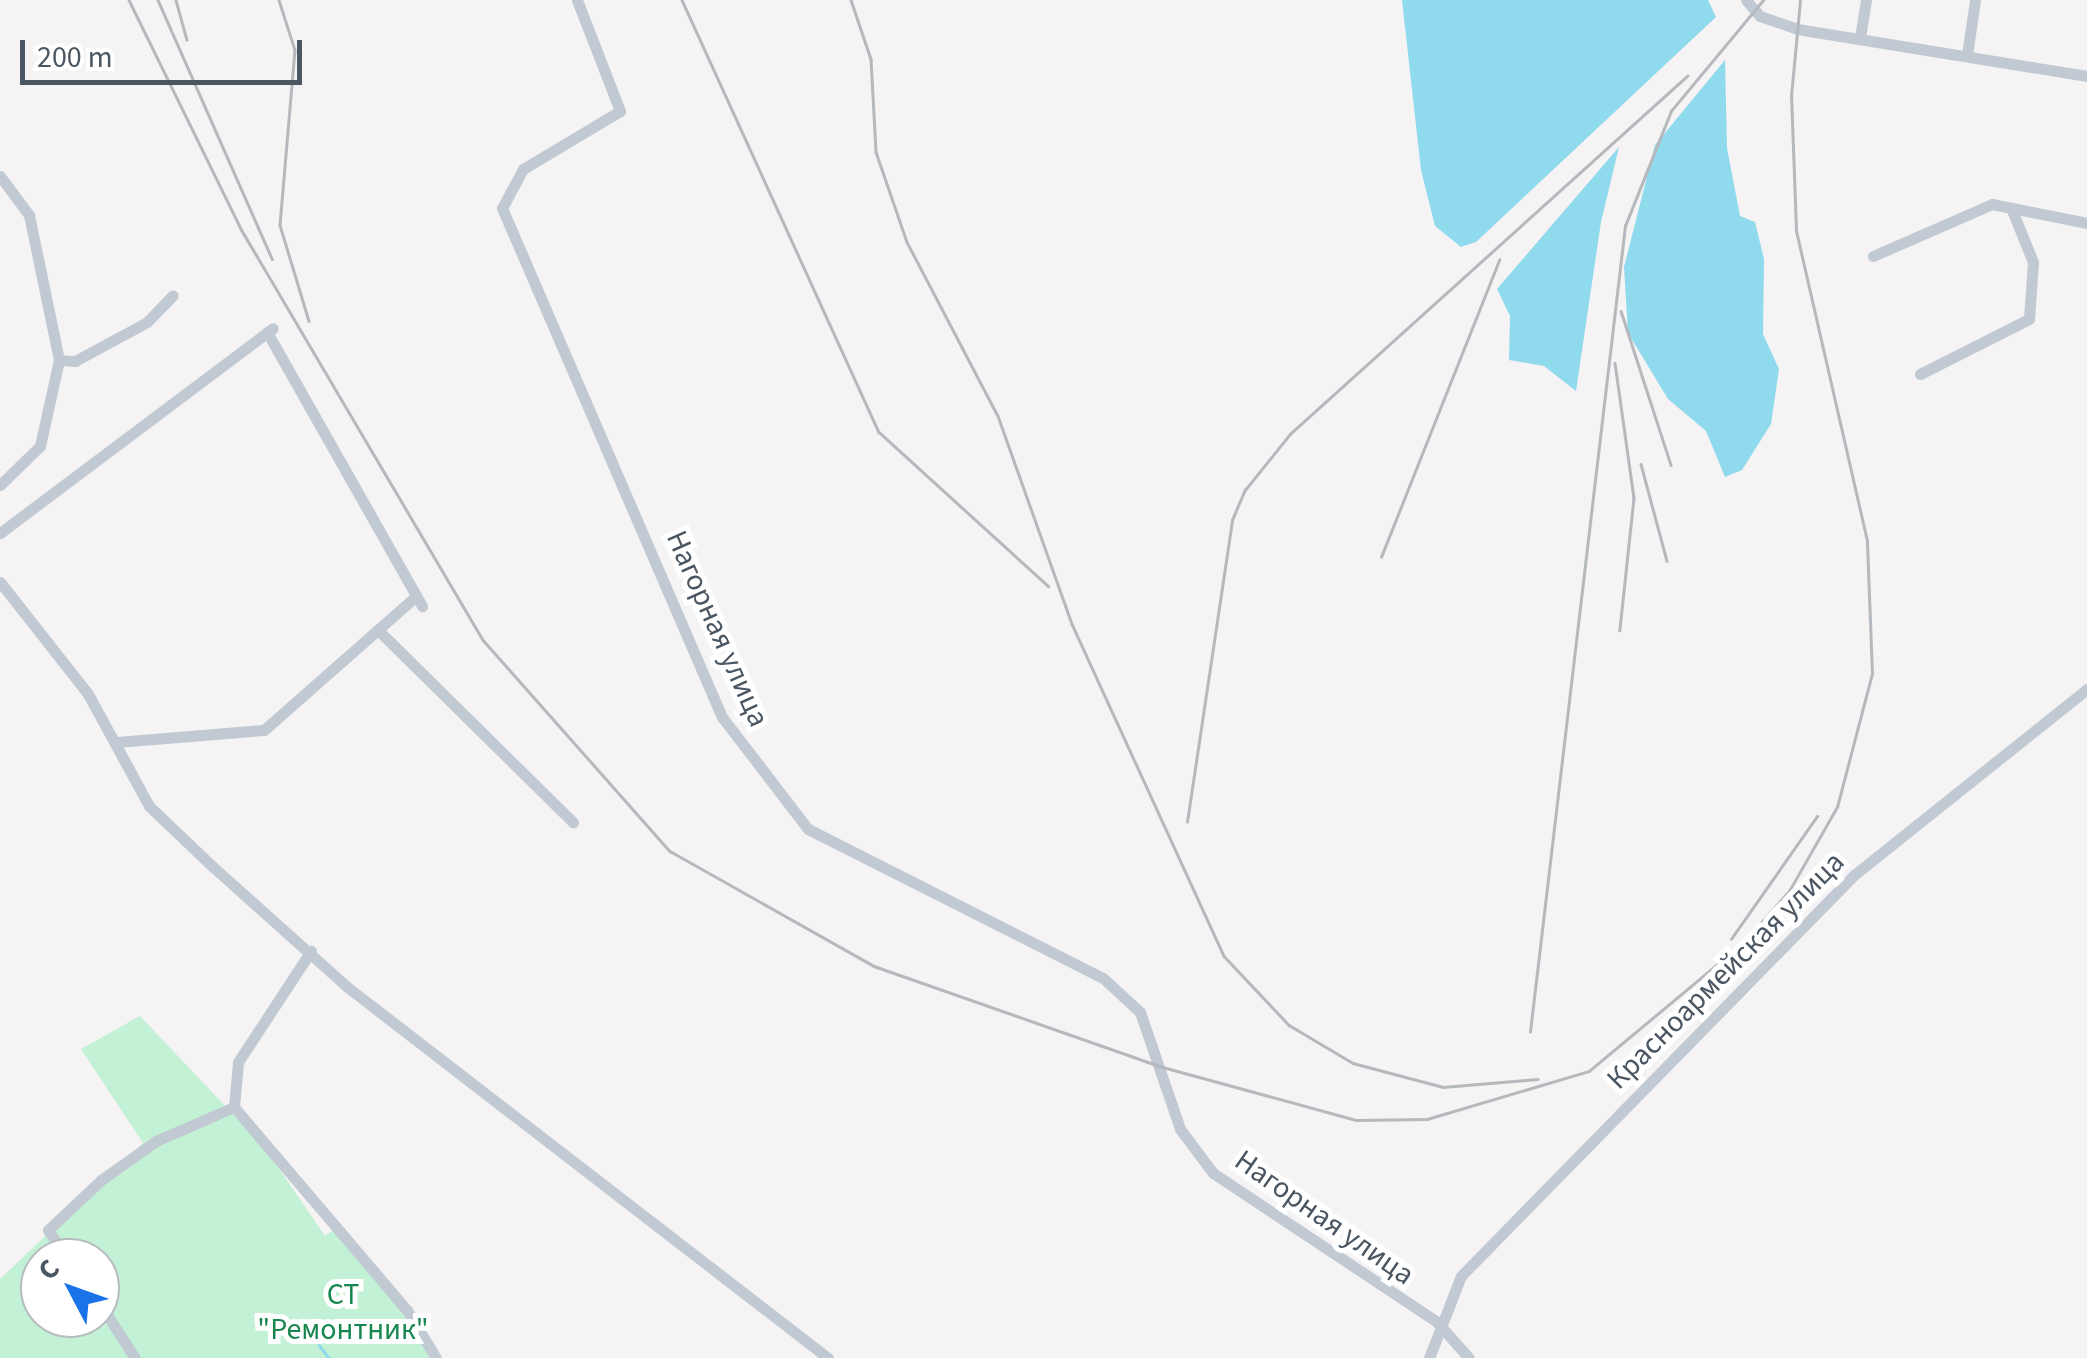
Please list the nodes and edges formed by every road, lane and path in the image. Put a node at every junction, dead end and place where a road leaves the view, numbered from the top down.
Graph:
1 (577, 0) edge
2 (1746, 0) edge
3 (1866, 0) edge
4 (1975, 0) edge
5 (1860, 38) junction
6 (1967, 55) junction
7 (2087, 76) edge
8 (0, 176) edge
9 (2012, 210) junction
10 (2087, 223) edge
11 (1874, 256) dead end
12 (173, 295) dead end
13 (59, 360) junction
14 (1920, 374) dead end
15 (0, 485) edge
16 (0, 532) edge
17 (0, 582) edge
18 (378, 630) junction
19 (2087, 690) edge
20 (117, 742) junction
21 (573, 822) dead end
22 (310, 951) junction
23 (234, 1107) junction
24 (54, 1238) edge
25 (1437, 1322) junction
26 (120, 1335) edge
27 (135, 1358) edge
28 (436, 1358) edge
29 (828, 1358) edge
30 (1428, 1358) edge
31 (1469, 1358) edge

1 - 25 street, Нагорная улица
2 - 5 street
3 - 5 street
4 - 6 street
5 - 6 street
6 - 7 street
8 - 13 street
9 - 10 street
9 - 11 street
9 - 14 street
12 - 13 street
13 - 15 street
16 - 18 street
17 - 20 street
18 - 20 street
18 - 21 street
19 - 25 street, Красноармейская улица
20 - 22 street
22 - 23 street
22 - 29 street
23 - 24 street
23 - 28 street
25 - 30 street
25 - 31 street, Нагорная улица
26 - 27 street

